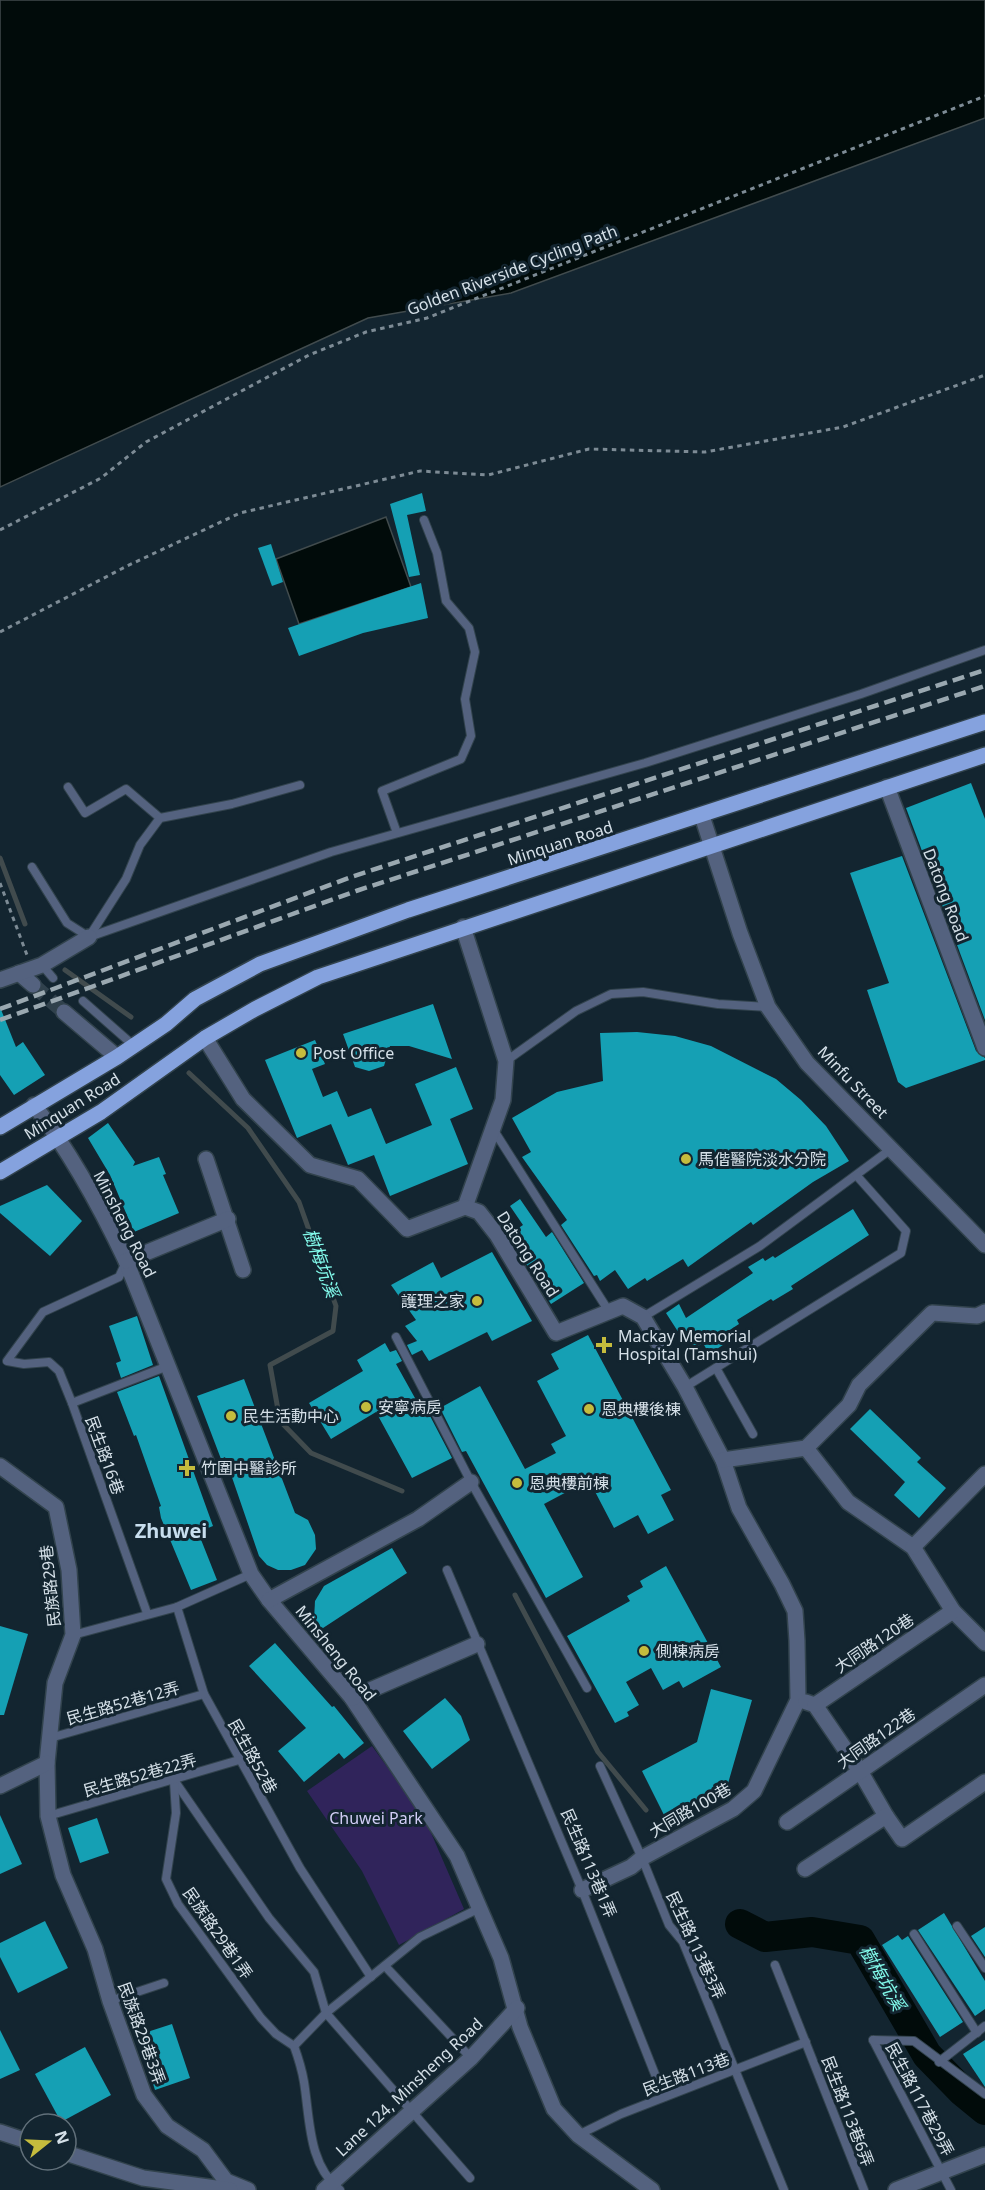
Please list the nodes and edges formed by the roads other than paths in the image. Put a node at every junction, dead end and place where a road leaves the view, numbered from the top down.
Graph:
1 (424, 520) dead end
2 (985, 650) edge
3 (985, 722) edge
4 (985, 755) edge
5 (300, 785) dead end
6 (68, 787) dead end
7 (887, 787) junction
8 (702, 816) junction
9 (160, 818) junction
10 (397, 833) junction
11 (712, 847) junction
12 (32, 867) dead end
13 (463, 927) junction
14 (89, 937) junction
15 (31, 968) junction
16 (53, 978) dead end
17 (0, 980) edge
18 (33, 985) tunnel mouth
19 (83, 1002) dead end
20 (768, 1007) junction
21 (64, 1012) tunnel mouth
22 (205, 1038) junction
23 (137, 1042) junction
24 (985, 1048) edge
25 (117, 1057) junction
26 (506, 1061) junction
27 (34, 1105) junction
28 (0, 1127) edge
29 (493, 1128) junction
30 (57, 1136) junction
31 (892, 1148) junction
32 (206, 1159) dead end
33 (0, 1172) edge
34 (856, 1176) junction
35 (465, 1207) junction
36 (228, 1219) junction
37 (985, 1245) edge
38 (126, 1260) junction
39 (243, 1270) dead end
40 (608, 1310) junction
41 (985, 1312) edge
42 (643, 1317) junction
43 (396, 1337) dead end
44 (3, 1362) edge
45 (168, 1366) junction
46 (716, 1368) junction
47 (685, 1387) junction
48 (72, 1403) junction
49 (753, 1434) dead end
50 (806, 1448) junction
51 (723, 1460) junction
52 (0, 1466) edge
53 (985, 1474) edge
54 (471, 1482) junction
55 (912, 1547) junction
56 (447, 1570) dead end
57 (252, 1574) junction
58 (269, 1600) junction
59 (177, 1607) junction
60 (953, 1611) junction
61 (147, 1613) junction
62 (73, 1635) junction
63 (985, 1643) edge
64 (477, 1644) junction
65 (985, 1685) edge
66 (587, 1688) dead end
67 (204, 1694) junction
68 (352, 1698) junction
69 (798, 1700) junction
70 (815, 1705) junction
71 (49, 1738) junction
72 (239, 1760) junction
73 (46, 1763) junction
74 (600, 1766) dead end
75 (860, 1771) junction
76 (174, 1780) junction
77 (985, 1782) edge
78 (0, 1786) edge
79 (48, 1816) junction
80 (886, 1816) junction
81 (787, 1821) dead end
82 (642, 1858) junction
83 (805, 1869) dead end
84 (582, 1890) junction
85 (478, 1909) junction
86 (957, 1926) dead end
87 (914, 1934) dead end
88 (775, 1965) dead end
89 (385, 1966) junction
90 (985, 1968) edge
91 (371, 1977) junction
92 (164, 1983) dead end
93 (110, 2001) junction
94 (516, 2008) junction
95 (327, 2013) junction
96 (985, 2026) edge
97 (977, 2033) junction
98 (806, 2042) junction
99 (294, 2046) junction
100 (471, 2058) junction
101 (938, 2061) junction
102 (735, 2070) junction
103 (985, 2094) edge
104 (664, 2097) junction
105 (411, 2112) junction
106 (0, 2132) edge
107 (578, 2135) junction
108 (18, 2138) edge
109 (985, 2155) edge
110 (78, 2157) edge
111 (943, 2172) junction
112 (470, 2178) dead end
113 (332, 2188) edge
114 (230, 2190) edge
115 (248, 2190) edge
116 (652, 2190) edge
117 (784, 2190) edge
118 (864, 2190) edge
119 (896, 2190) edge
120 (951, 2190) edge

1 - 10 lane
2 - 10 lane
3 - 8 main road, Minquan Road
4 - 7 main road
5 - 9 lane
6 - 9 lane
7 - 11 main road
7 - 24 street, Datong Road
8 - 11 street, Minfu Street
8 - 23 main road, Minquan Road
9 - 14 lane
10 - 14 lane
11 - 13 main road
11 - 20 street, Minfu Street
12 - 14 lane
13 - 22 main road
13 - 26 street
14 - 15 street
15 - 16 lane
15 - 17 street
15 - 18 street
19 - 23 lane
20 - 26 lane
20 - 31 street, Minfu Street
21 - 25 street
22 - 30 main road, Minquan Road
22 - 35 street
23 - 25 main road, Minquan Road
25 - 27 main road, Minquan Road
26 - 29 street
27 - 28 main road, Minquan Road
27 - 30 street, Minsheng Road
29 - 35 street
29 - 40 lane
30 - 33 main road, Minquan Road
30 - 38 street, Minsheng Road
31 - 34 lane
31 - 37 street, Minfu Street
32 - 36 street
34 - 42 lane
34 - 46 lane
35 - 40 street, Datong Road
36 - 38 street
36 - 39 street
38 - 44 lane
38 - 45 street, Minsheng Road
40 - 42 street, Datong Road
41 - 50 street
42 - 47 street
43 - 54 lane
44 - 48 lane
45 - 48 lane, 民生路16巷
45 - 57 street, Minsheng Road
46 - 47 lane
46 - 49 lane
47 - 51 street
48 - 61 lane, 民生路16巷
50 - 51 street
50 - 55 street
51 - 69 street, 大同路100巷
52 - 62 street, 民族路29巷
53 - 55 street
54 - 58 street
54 - 66 lane
55 - 60 street
56 - 64 lane, 民生路113巷1弄
57 - 58 street, Minsheng Road
57 - 59 lane
58 - 68 street, Minsheng Road
59 - 61 lane
59 - 67 lane, 民生路52巷
60 - 63 street
60 - 70 street, 大同路120巷
61 - 62 lane
62 - 71 street, 民族路29巷
64 - 68 street
64 - 84 lane, 民生路113巷1弄
65 - 75 street, 大同路122巷
67 - 71 lane, 民生路52巷12弄
67 - 72 lane, 民生路52巷
68 - 85 street, Minsheng Road
69 - 70 street
69 - 82 street, 大同路100巷
70 - 75 street
71 - 73 street, 民族路29巷
72 - 76 lane, 民生路52巷22弄
72 - 91 lane, 民生路52巷
73 - 78 street
73 - 79 street, 民族路29巷
74 - 82 lane, 民生路113巷3弄
75 - 80 street
75 - 81 street, 大同路122巷
76 - 79 lane, 民生路52巷22弄
76 - 95 lane
76 - 99 lane, 民族路29巷1弄
77 - 80 street
79 - 93 street, 民族路29巷3弄
80 - 83 street
82 - 84 street, 大同路100巷
82 - 102 lane, 民生路113巷3弄
84 - 104 lane, 民生路113巷1弄
85 - 89 lane
85 - 94 street, Minsheng Road
86 - 90 lane
87 - 97 lane
88 - 98 lane, 民生路113巷6弄
89 - 91 lane
89 - 100 lane
91 - 95 lane
92 - 93 lane
93 - 115 street, 民族路29巷3弄
94 - 100 street, Lane 124, Minsheng Road
94 - 107 street, Minsheng Road
95 - 99 lane
95 - 105 lane
96 - 97 lane
97 - 101 lane
98 - 102 lane, 民生路113巷
98 - 118 lane, 民生路113巷6弄
99 - 113 lane
100 - 105 street, Lane 124, Minsheng Road
101 - 103 lane
101 - 111 lane, 民生路117巷29弄
102 - 104 lane, 民生路113巷
102 - 117 lane, 民生路113巷3弄
104 - 107 lane, 民生路113巷
105 - 112 lane
105 - 113 street, Lane 124, Minsheng Road
106 - 108 street
107 - 116 street, Minsheng Road
109 - 111 street
110 - 114 street
111 - 119 street
111 - 120 lane, 民生路117巷29弄

